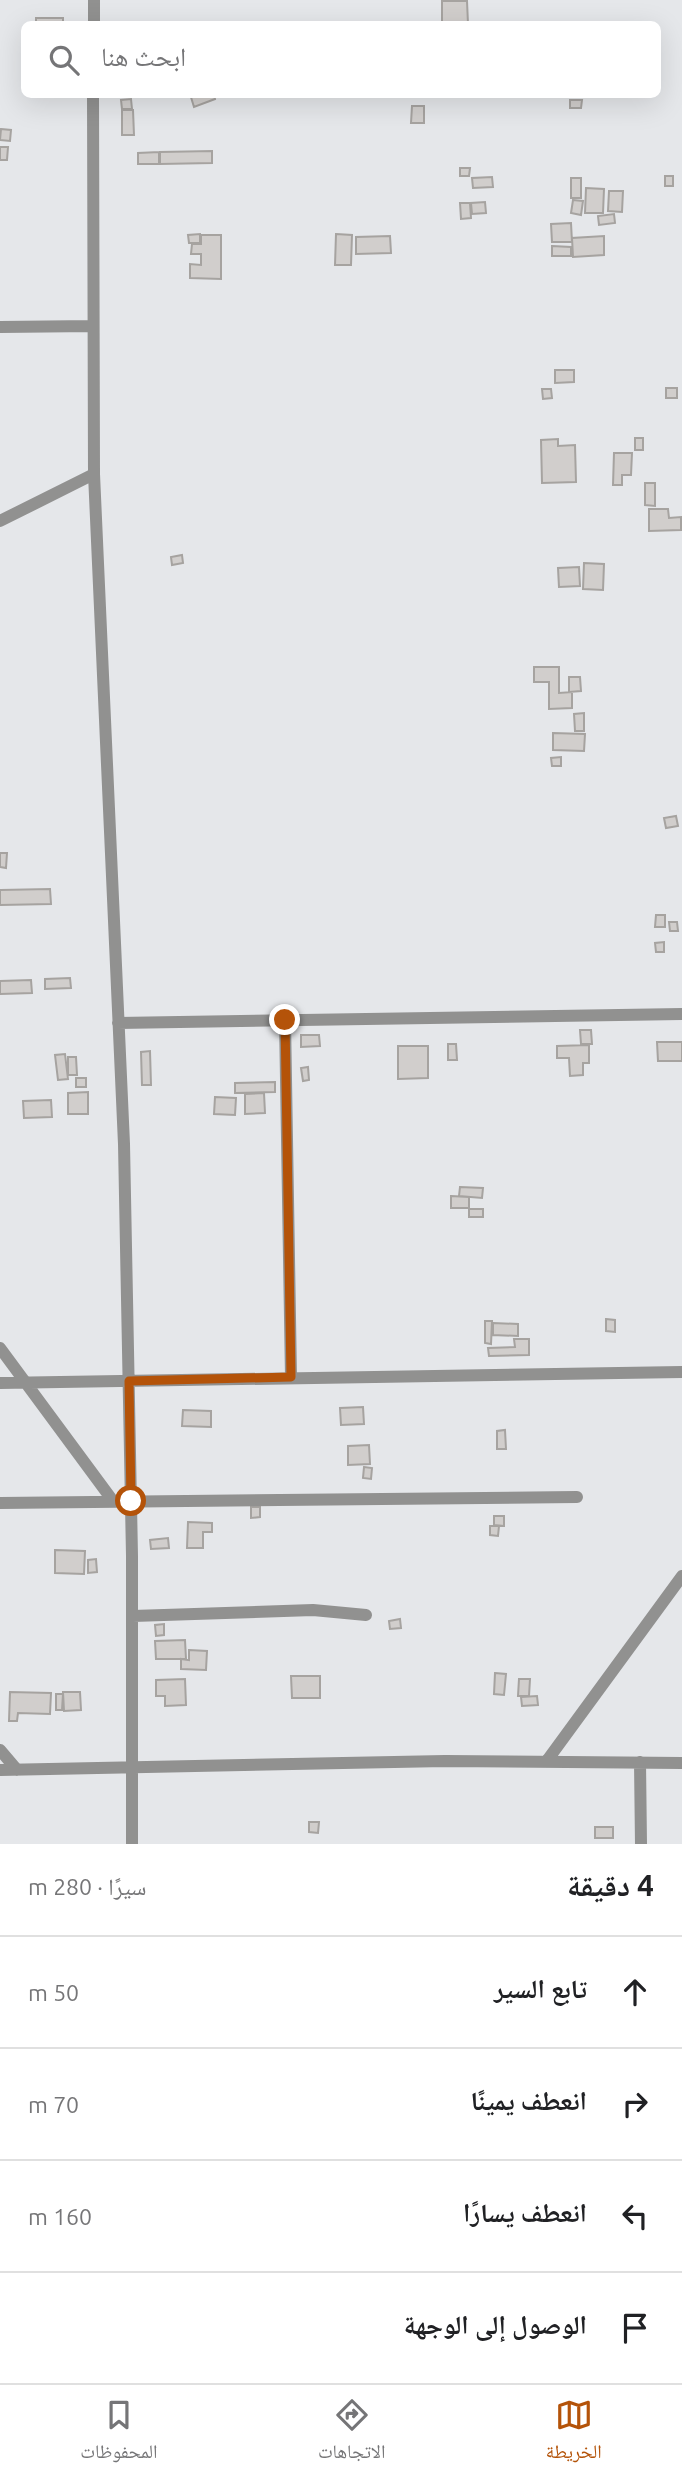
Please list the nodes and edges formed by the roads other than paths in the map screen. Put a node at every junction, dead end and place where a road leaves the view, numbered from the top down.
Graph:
1 (94, 0) edge
2 (94, 21) edge
3 (93, 98) edge
4 (93, 326) junction
5 (0, 327) edge
6 (94, 474) junction
7 (0, 520) edge
8 (682, 1014) edge
9 (285, 1020) junction
10 (118, 1023) junction
11 (0, 1348) edge
12 (682, 1371) edge
13 (291, 1377) junction
14 (129, 1381) junction
15 (25, 1382) junction
16 (0, 1383) edge
17 (577, 1497) dead end
18 (113, 1501) junction
19 (131, 1501) junction
20 (0, 1503) edge
21 (682, 1576) edge
22 (366, 1615) dead end
23 (133, 1616) junction
24 (0, 1750) edge
25 (546, 1762) junction
26 (640, 1762) junction
27 (682, 1763) edge
28 (132, 1769) junction
29 (0, 1770) edge
30 (17, 1770) junction
31 (132, 1844) edge
32 (641, 1844) edge

1 - 2 street
3 - 4 street
4 - 5 street
4 - 6 street
6 - 7 street
6 - 10 street
8 - 9 street
9 - 10 street
9 - 13 street
10 - 14 street
11 - 15 street
12 - 13 street
13 - 14 street
14 - 15 street
14 - 19 street
15 - 16 street
15 - 18 street
17 - 19 street
18 - 19 street
18 - 20 street
19 - 23 street
21 - 25 street
22 - 23 street
23 - 28 street
24 - 30 street
25 - 26 street
25 - 28 street
26 - 27 street
26 - 32 street
28 - 30 street
28 - 31 street
29 - 30 street

